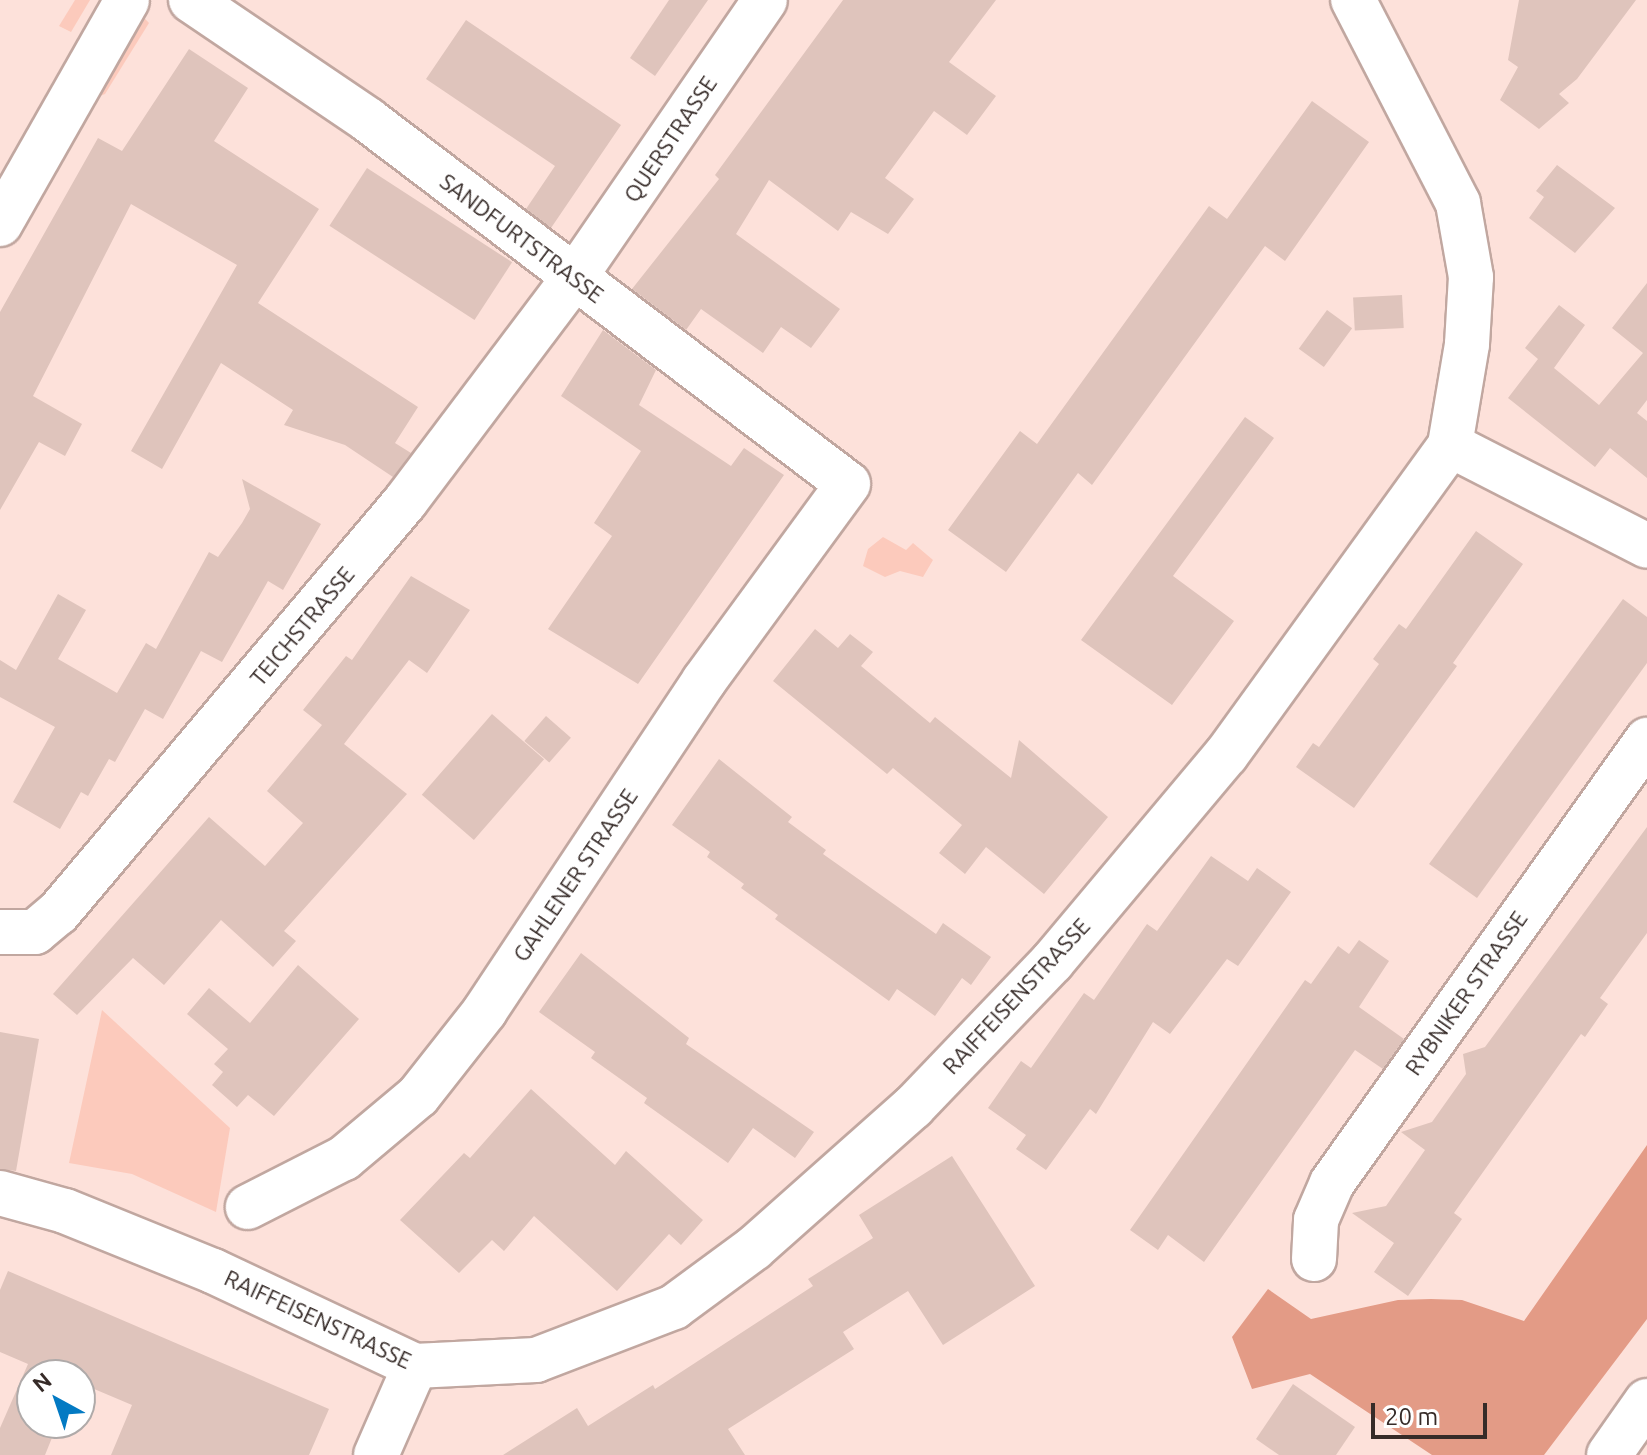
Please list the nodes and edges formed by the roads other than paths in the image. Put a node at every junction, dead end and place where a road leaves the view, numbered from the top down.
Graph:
1 (127, 0) edge
2 (191, 0) edge
3 (765, 0) edge
4 (1353, 0) edge
5 (0, 224) edge
6 (574, 278) junction
7 (1450, 445) junction
8 (848, 484) joint
9 (1647, 546) edge
10 (1647, 740) edge
11 (0, 932) edge
12 (4, 1194) edge
13 (248, 1207) dead end
14 (1314, 1259) dead end
15 (415, 1366) junction
16 (1647, 1401) edge
17 (376, 1455) edge
18 (1609, 1455) edge

1 - 5 street
2 - 6 street, SANDFURTSTRASSE
3 - 6 street, QUERSTRASSE
4 - 7 street, RAIFFEISENSTRASSE
6 - 8 street, SANDFURTSTRASSE
6 - 11 street, TEICHSTRASSE
7 - 9 street
7 - 15 street, RAIFFEISENSTRASSE
8 - 13 street, GAHLENER STRASSE
10 - 14 street, RYBNIKER STRASSE
12 - 15 street, RAIFFEISENSTRASSE
15 - 17 street
16 - 18 street

